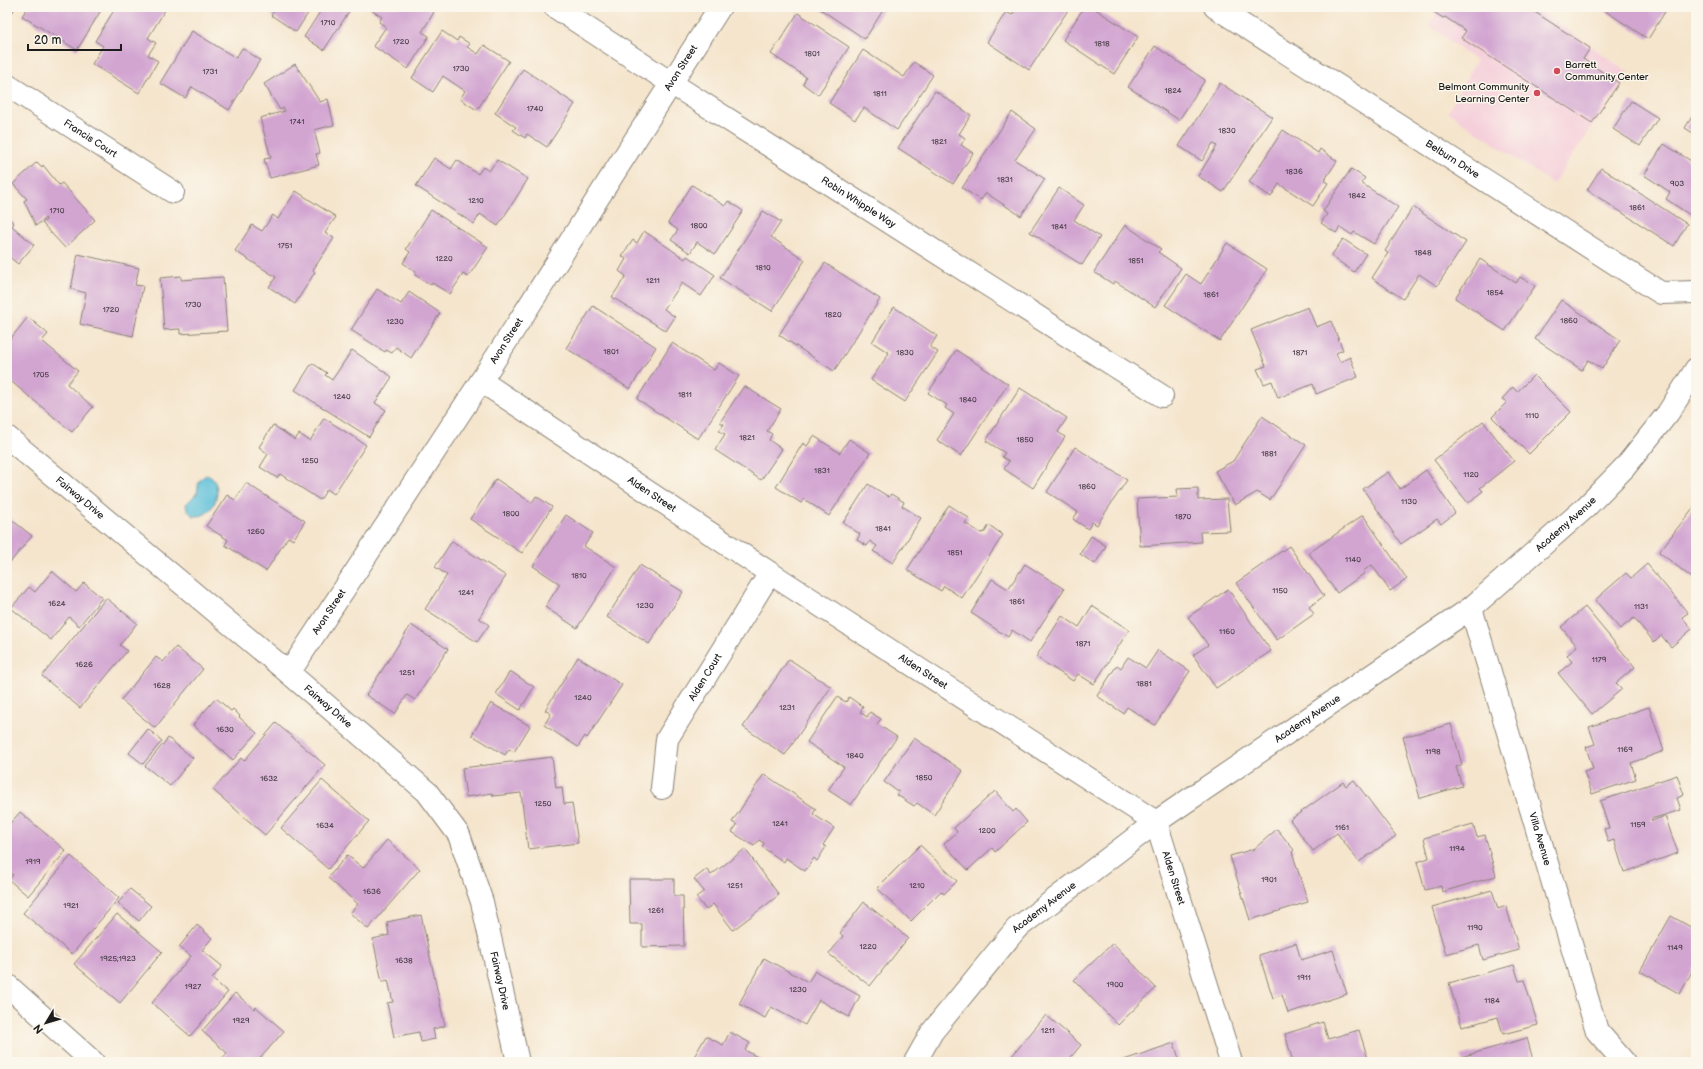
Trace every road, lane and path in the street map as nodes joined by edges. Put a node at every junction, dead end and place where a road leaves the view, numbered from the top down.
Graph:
1 (555, 7) edge
2 (720, 7) edge
3 (1215, 7) edge
4 (671, 83) junction
5 (7, 85) edge
6 (173, 192) dead end
7 (1696, 292) edge
8 (1696, 370) edge
9 (481, 381) junction
10 (1162, 396) dead end
11 (7, 437) edge
12 (770, 573) junction
13 (1471, 608) junction
14 (289, 673) junction
15 (662, 788) dead end
16 (1156, 822) junction
17 (7, 985) edge
18 (93, 1062) edge
19 (518, 1062) edge
20 (914, 1062) edge
21 (1231, 1062) edge
22 (1624, 1062) edge

1 - 4 street, Robin Whipple Way
2 - 4 street, Avon Street
3 - 7 street, Belburn Drive
4 - 9 street, Avon Street
4 - 10 street, Robin Whipple Way
5 - 6 street, Francis Court
8 - 13 street, Academy Avenue
9 - 12 street, Alden Street
9 - 14 street, Avon Street
11 - 14 street, Fairway Drive
12 - 15 street, Alden Court
12 - 16 street, Alden Street
13 - 16 street, Academy Avenue
13 - 22 street, Villa Avenue
14 - 19 street, Fairway Drive
16 - 20 street, Academy Avenue
16 - 21 street, Alden Street
17 - 18 street

